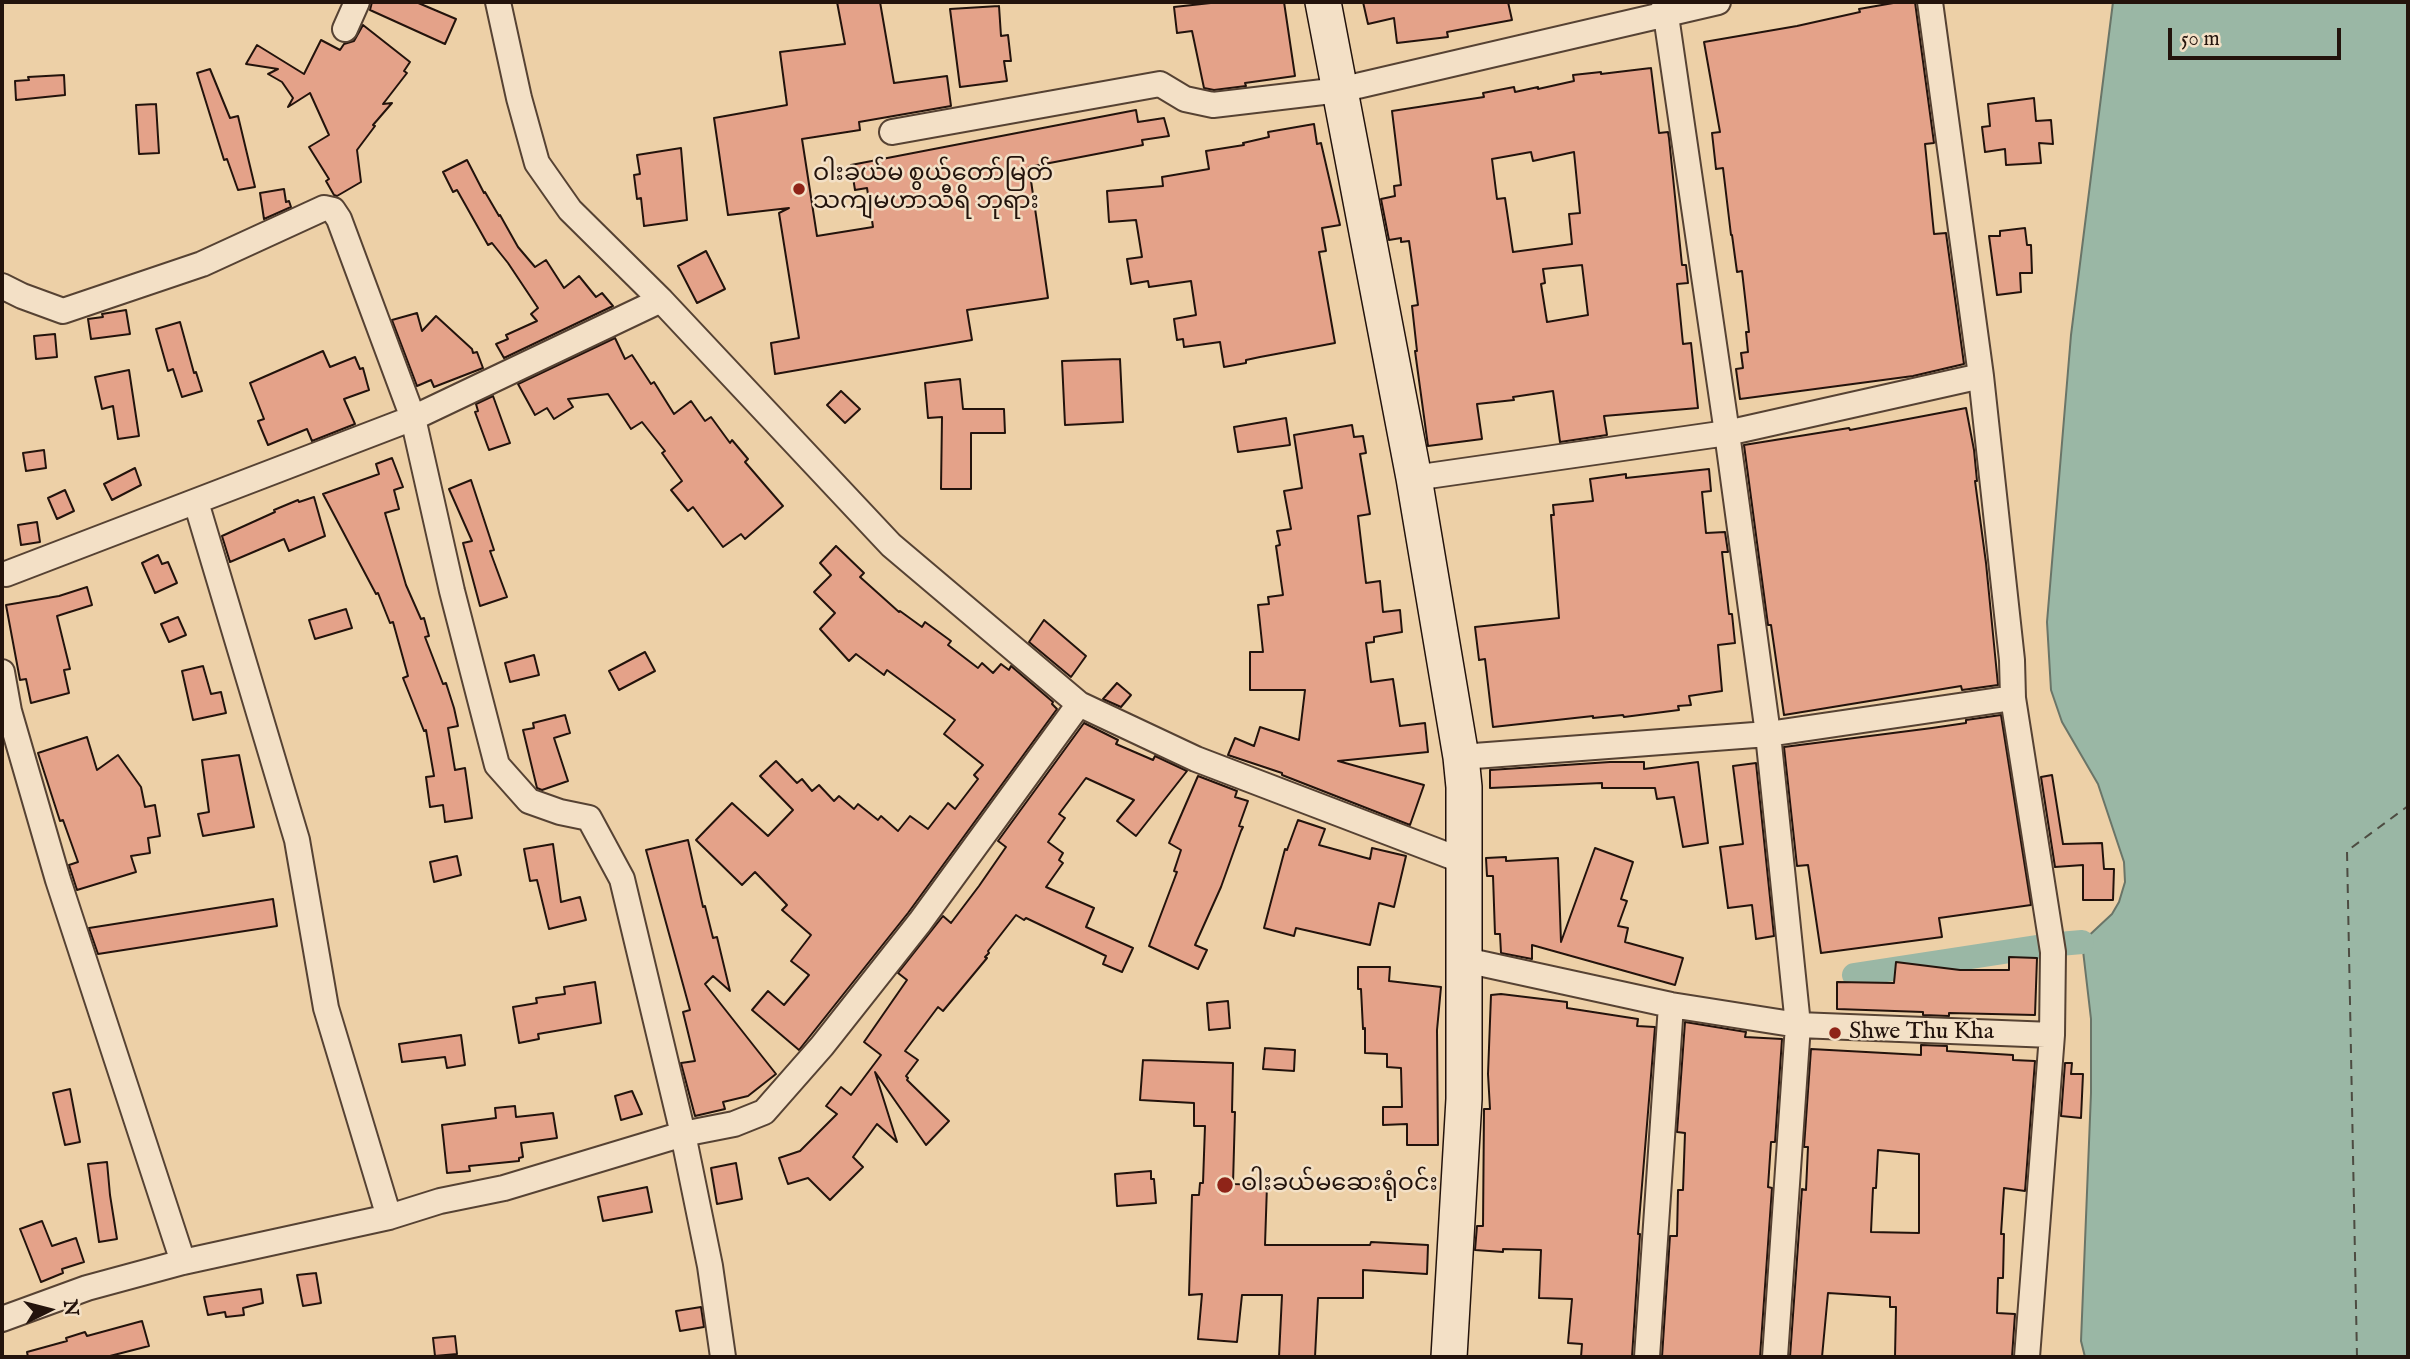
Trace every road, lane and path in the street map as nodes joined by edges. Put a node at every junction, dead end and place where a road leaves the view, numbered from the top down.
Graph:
1 (357, 2) edge
2 (498, 2) edge
3 (1323, 2) edge
4 (1718, 2) edge
5 (1930, 2) edge
6 (1665, 8) edge
7 (345, 29) dead end
8 (1340, 90) junction
9 (892, 132) dead end
10 (2, 286) edge
11 (661, 300) junction
12 (1981, 376) junction
13 (413, 418) junction
14 (1727, 433) junction
15 (1414, 478) junction
16 (196, 502) junction
17 (3, 575) edge
18 (2, 672) edge
19 (2013, 698) junction
20 (1079, 704) junction
21 (1768, 734) junction
22 (1461, 757) junction
23 (1463, 860) junction
24 (1465, 960) junction
25 (1671, 1005) junction
26 (1798, 1025) junction
27 (2052, 1035) junction
28 (683, 1134) junction
29 (388, 1217) junction
30 (183, 1262) junction
31 (2, 1320) edge
32 (723, 1357) edge
33 (1449, 1357) edge
34 (1647, 1357) edge
35 (1775, 1357) edge
36 (2027, 1357) edge

1 - 7 street
2 - 11 street
3 - 8 street
4 - 6 street
5 - 12 street
6 - 8 street
6 - 14 street
8 - 9 street
8 - 15 street
10 - 13 street
11 - 13 street
11 - 20 street
12 - 14 street
12 - 19 street
13 - 16 street
13 - 28 street
14 - 15 street
14 - 21 street
15 - 22 street
16 - 17 street
16 - 29 street
18 - 30 street
19 - 21 street
19 - 27 street
20 - 23 street
20 - 28 street
21 - 22 street
21 - 26 street
22 - 23 street
23 - 24 street
24 - 25 street
24 - 33 street
25 - 26 street
25 - 34 street
26 - 27 street
26 - 35 street
27 - 36 street
28 - 29 street
28 - 32 street
29 - 30 street
30 - 31 street

